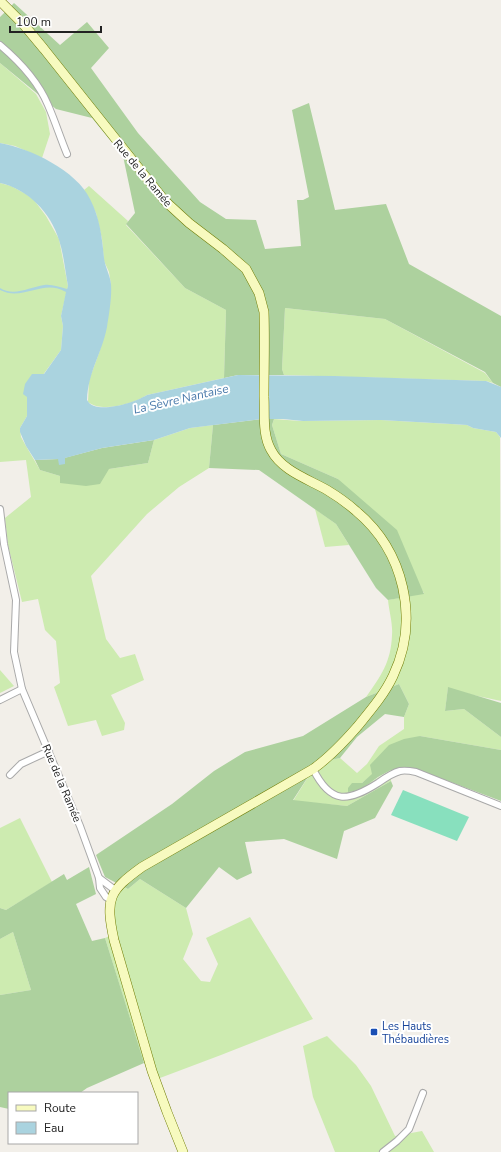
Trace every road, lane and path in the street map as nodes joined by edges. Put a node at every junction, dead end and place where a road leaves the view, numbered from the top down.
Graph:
1 (2, 3) edge
2 (0, 45) edge
3 (67, 154) dead end
4 (0, 509) edge
5 (22, 689) junction
6 (0, 700) edge
7 (49, 751) junction
8 (313, 769) junction
9 (10, 775) dead end
10 (501, 806) edge
11 (98, 878) junction
12 (115, 890) junction
13 (111, 900) junction
14 (423, 1092) dead end
15 (183, 1152) edge
16 (383, 1152) edge

1 - 8 main road, Rue de la Ramée
2 - 3 street
4 - 5 street, Rue de la Ramée
5 - 6 street
5 - 7 street, Rue de la Ramée
7 - 9 street
7 - 11 street, Rue de la Ramée
8 - 10 street
8 - 12 main road, Rue de la Ramée
11 - 12 street
11 - 13 street, Rue de la Ramée
12 - 13 main road
13 - 15 main road
14 - 16 street

